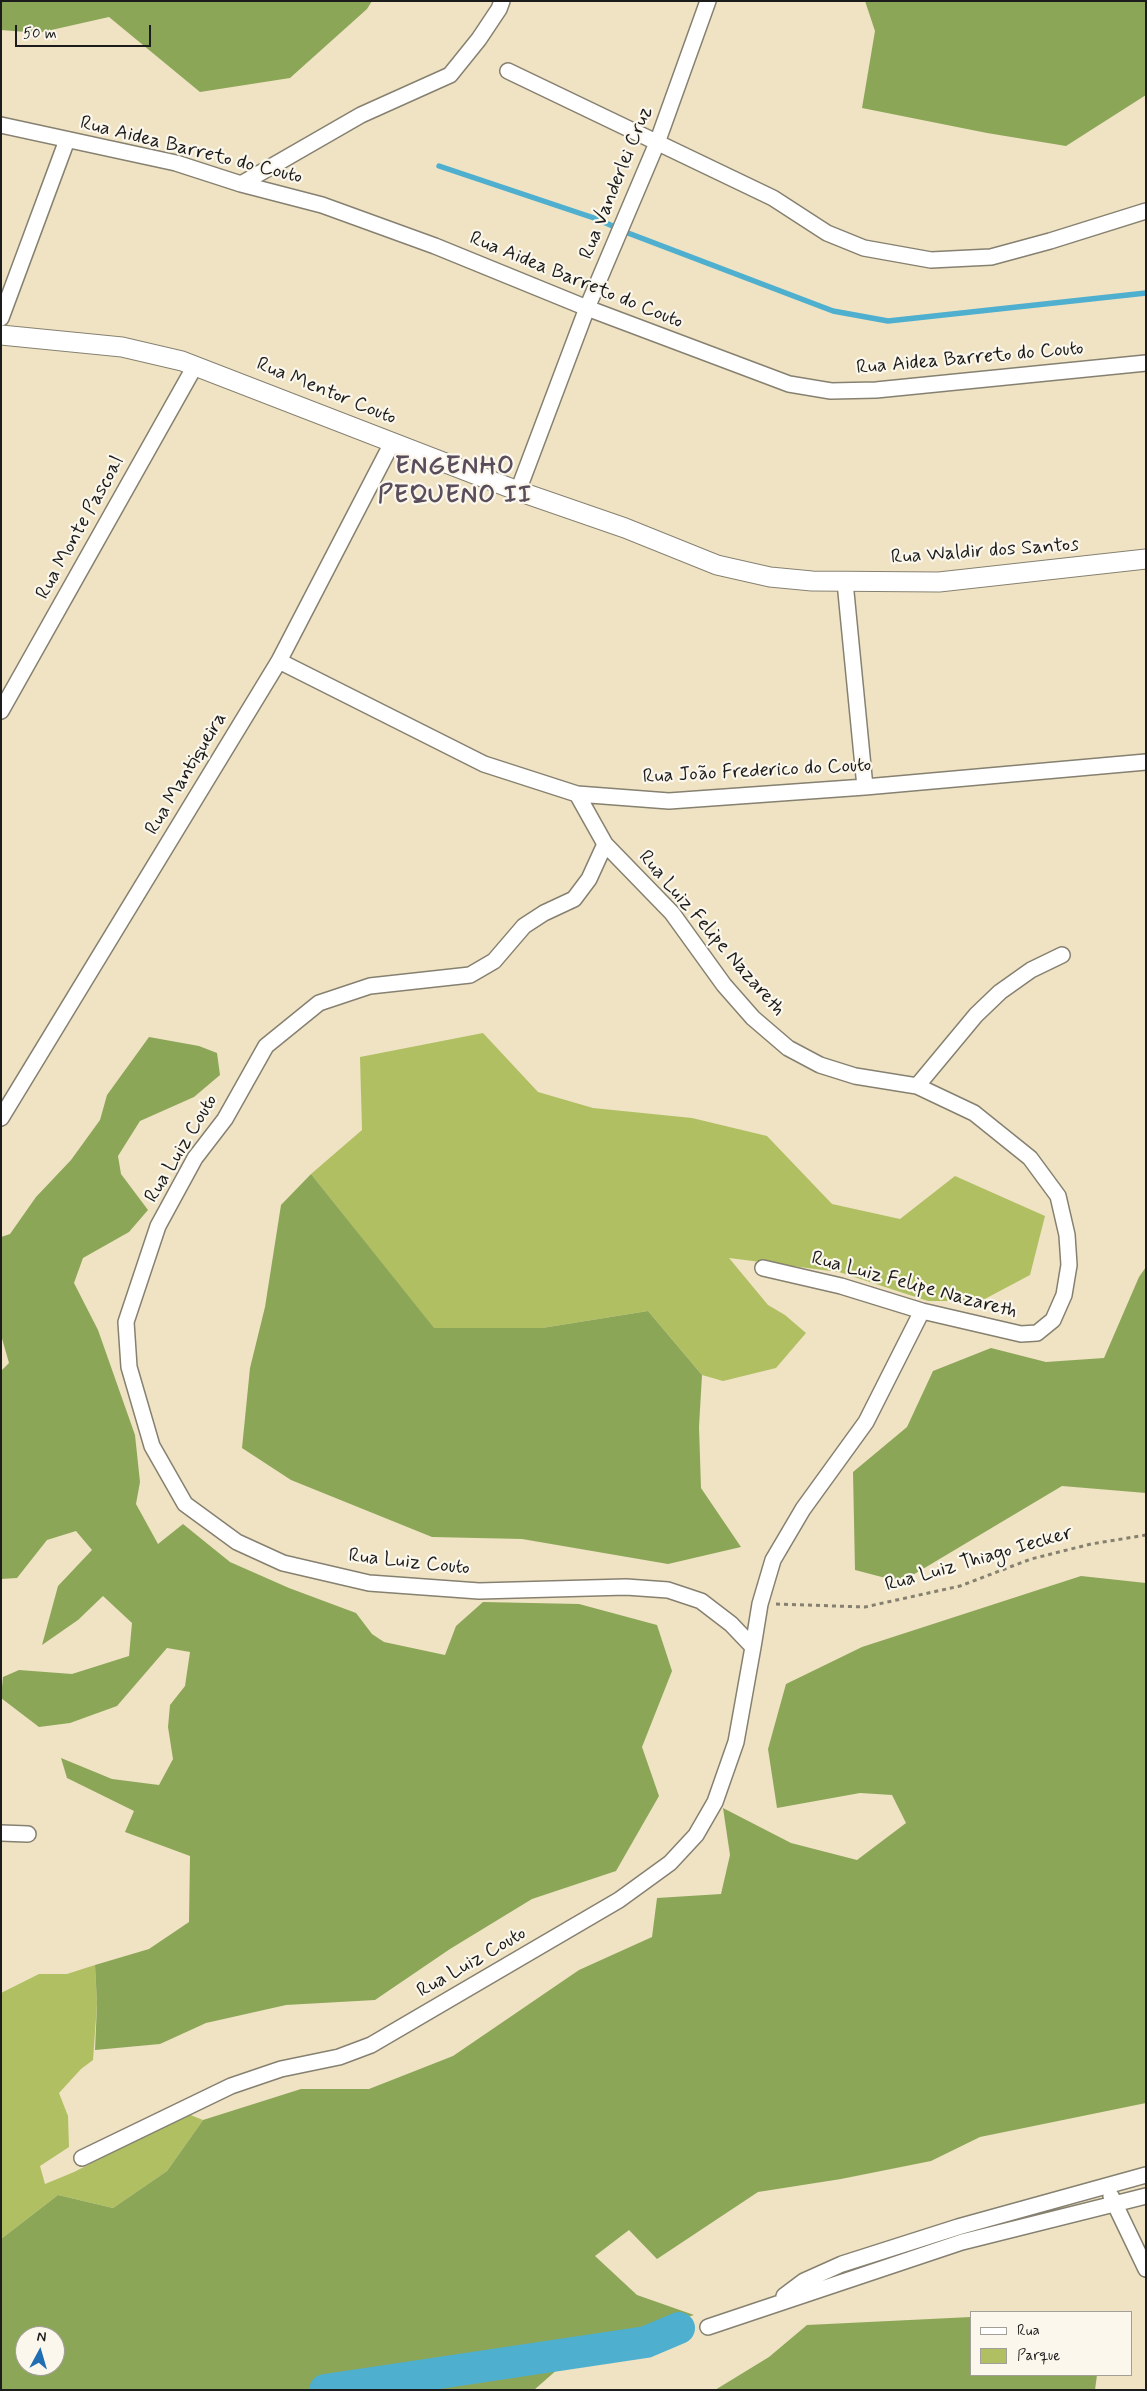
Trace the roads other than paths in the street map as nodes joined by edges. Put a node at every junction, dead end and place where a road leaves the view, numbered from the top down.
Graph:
1 (502, 1) edge
2 (708, 1) edge
3 (508, 70) dead end
4 (1, 125) edge
5 (66, 140) junction
6 (657, 143) junction
7 (241, 184) junction
8 (1146, 211) edge
9 (586, 308) junction
10 (1, 318) edge
11 (1, 335) edge
12 (1146, 363) edge
13 (195, 366) junction
14 (392, 443) junction
15 (518, 491) junction
16 (625, 528) joint
17 (1146, 559) edge
18 (845, 582) junction
19 (279, 661) junction
20 (1, 711) edge
21 (1146, 762) edge
22 (865, 787) junction
23 (577, 794) junction
24 (604, 844) junction
25 (1062, 955) dead end
26 (916, 1086) junction
27 (1, 1118) edge
28 (763, 1268) dead end
29 (922, 1311) junction
30 (753, 1647) junction
31 (1, 1833) edge
32 (28, 1834) dead end
33 (82, 2158) dead end
34 (1146, 2175) edge
35 (1109, 2185) junction
36 (1146, 2196) edge
37 (1115, 2205) junction
38 (958, 2227) junction
39 (962, 2242) junction
40 (1146, 2269) edge
41 (774, 2304) junction
42 (708, 2327) dead end

1 - 7 street
2 - 6 street, Rua Vanderlei Cruz
3 - 6 street
4 - 5 street, Rua Aidea Barreto do Couto
5 - 7 street, Rua Aidea Barreto do Couto
5 - 10 street
6 - 8 street
6 - 9 street, Rua Vanderlei Cruz
7 - 9 street, Rua Aidea Barreto do Couto
9 - 12 street, Rua Aidea Barreto do Couto
9 - 15 street, Rua Vanderlei Cruz
11 - 13 street, Rua Mentor Couto
13 - 14 street, Rua Mentor Couto
13 - 20 street, Rua Monte Pascoal
14 - 15 street, Rua Mentor Couto
14 - 19 street, Rua Mantiqueira
15 - 16 street, Rua Mentor Couto
16 - 18 street, Rua Waldir dos Santos
17 - 18 street, Rua Waldir dos Santos
18 - 22 street
19 - 23 street, Rua João Frederico do Couto
19 - 27 street, Rua Mantiqueira
21 - 22 street, Rua João Frederico do Couto
22 - 23 street, Rua João Frederico do Couto
23 - 24 street, Rua Luiz Felipe Nazareth
24 - 26 street, Rua Luiz Felipe Nazareth
24 - 30 street, Rua Luiz Couto
25 - 26 street
26 - 29 street, Rua Luiz Felipe Nazareth
28 - 29 street, Rua Luiz Felipe Nazareth
29 - 30 street
30 - 33 street, Rua Luiz Couto
31 - 32 street
34 - 35 street
35 - 37 street
35 - 38 street
36 - 37 street
37 - 39 street
37 - 40 street
38 - 39 street
38 - 41 street
39 - 41 street
41 - 42 street

